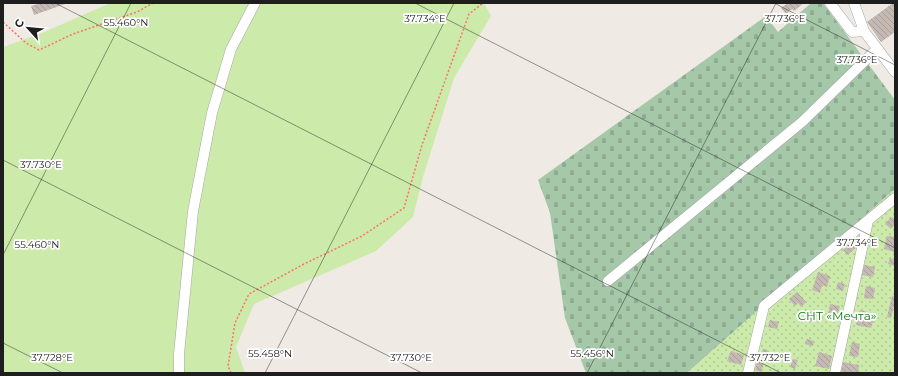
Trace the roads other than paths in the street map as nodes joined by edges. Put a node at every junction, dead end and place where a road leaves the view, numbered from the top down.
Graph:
1 (255, 3) edge
2 (830, 3) edge
3 (854, 3) edge
4 (864, 31) junction
5 (877, 49) junction
6 (895, 72) edge
7 (895, 198) edge
8 (868, 221) junction
9 (608, 281) dead end
10 (180, 373) edge
11 (748, 373) edge
12 (835, 373) edge

1 - 10 street
2 - 4 street
3 - 4 street
4 - 5 street
5 - 6 street
5 - 9 street
7 - 8 street
8 - 11 street
8 - 12 street

